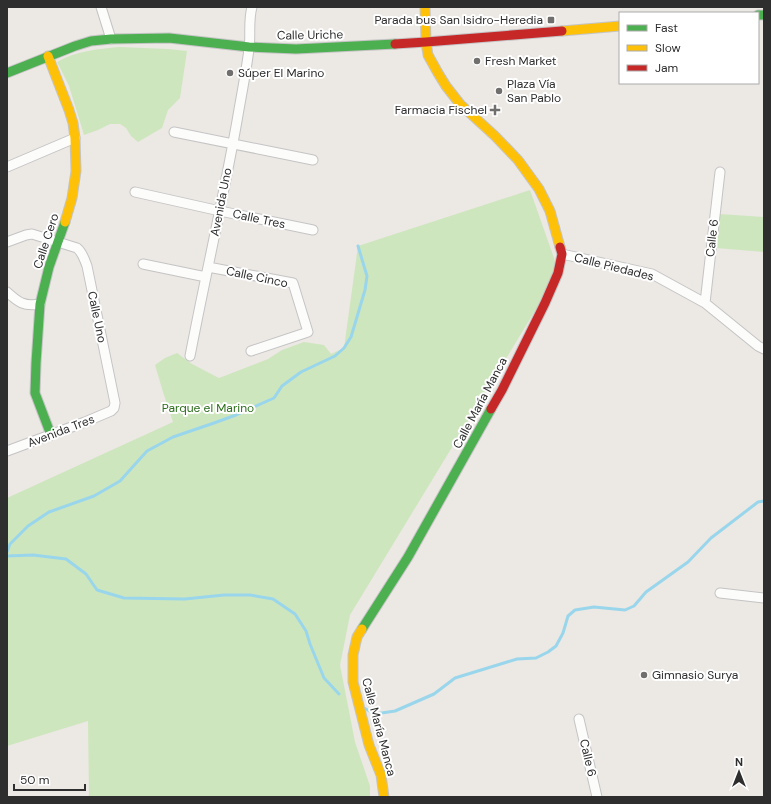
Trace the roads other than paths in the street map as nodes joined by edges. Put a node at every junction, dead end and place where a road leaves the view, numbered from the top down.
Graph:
1 (101, 7) edge
2 (252, 7) edge
3 (425, 7) edge
4 (619, 26) edge
5 (111, 39) junction
6 (426, 42) junction
7 (249, 48) junction
8 (48, 56) junction
9 (7, 73) edge
10 (174, 132) dead end
11 (75, 138) junction
12 (233, 144) junction
13 (313, 160) dead end
14 (7, 168) edge
15 (720, 172) dead end
16 (135, 192) dead end
17 (220, 211) junction
18 (313, 230) dead end
19 (7, 242) edge
20 (58, 242) junction
21 (562, 254) junction
22 (143, 264) dead end
23 (208, 267) junction
24 (206, 276) junction
25 (7, 292) edge
26 (705, 303) junction
27 (40, 304) junction
28 (764, 350) edge
29 (251, 351) dead end
30 (190, 356) dead end
31 (114, 408) joint
32 (51, 435) junction
33 (7, 452) edge
34 (720, 594) dead end
35 (764, 598) edge
36 (579, 719) dead end
37 (384, 797) edge
38 (597, 797) edge

1 - 5 street
2 - 7 street, Avenida Uno
3 - 6 street, Calle María Manca
4 - 6 street, Calle Uriche
5 - 7 street, Calle Uriche
5 - 8 street, Calle Uriche
6 - 7 street, Calle Uriche
6 - 21 street, Calle María Manca
7 - 12 street, Avenida Uno
8 - 9 street, Calle Uriche
8 - 11 street, Calle Cero
10 - 12 street
11 - 14 street
11 - 20 street, Calle Cero
12 - 13 street
12 - 17 street, Avenida Uno
15 - 26 street, Calle 6
16 - 17 street, Calle Tres
17 - 18 street, Calle Tres
17 - 23 street, Avenida Uno
19 - 20 street, Calle Uno
20 - 27 street, Calle Cero
20 - 31 street, Calle Uno
21 - 26 street, Calle Piedades
21 - 37 street, Calle María Manca
22 - 24 street
23 - 24 street, Avenida Uno
23 - 29 street, Calle Cinco
24 - 30 street, Avenida Uno
25 - 27 street
26 - 28 street, Calle Piedades
27 - 32 street, Calle Cero
31 - 32 street, Avenida Tres
32 - 33 street, Avenida Tres
34 - 35 street
36 - 38 street, Calle 6

